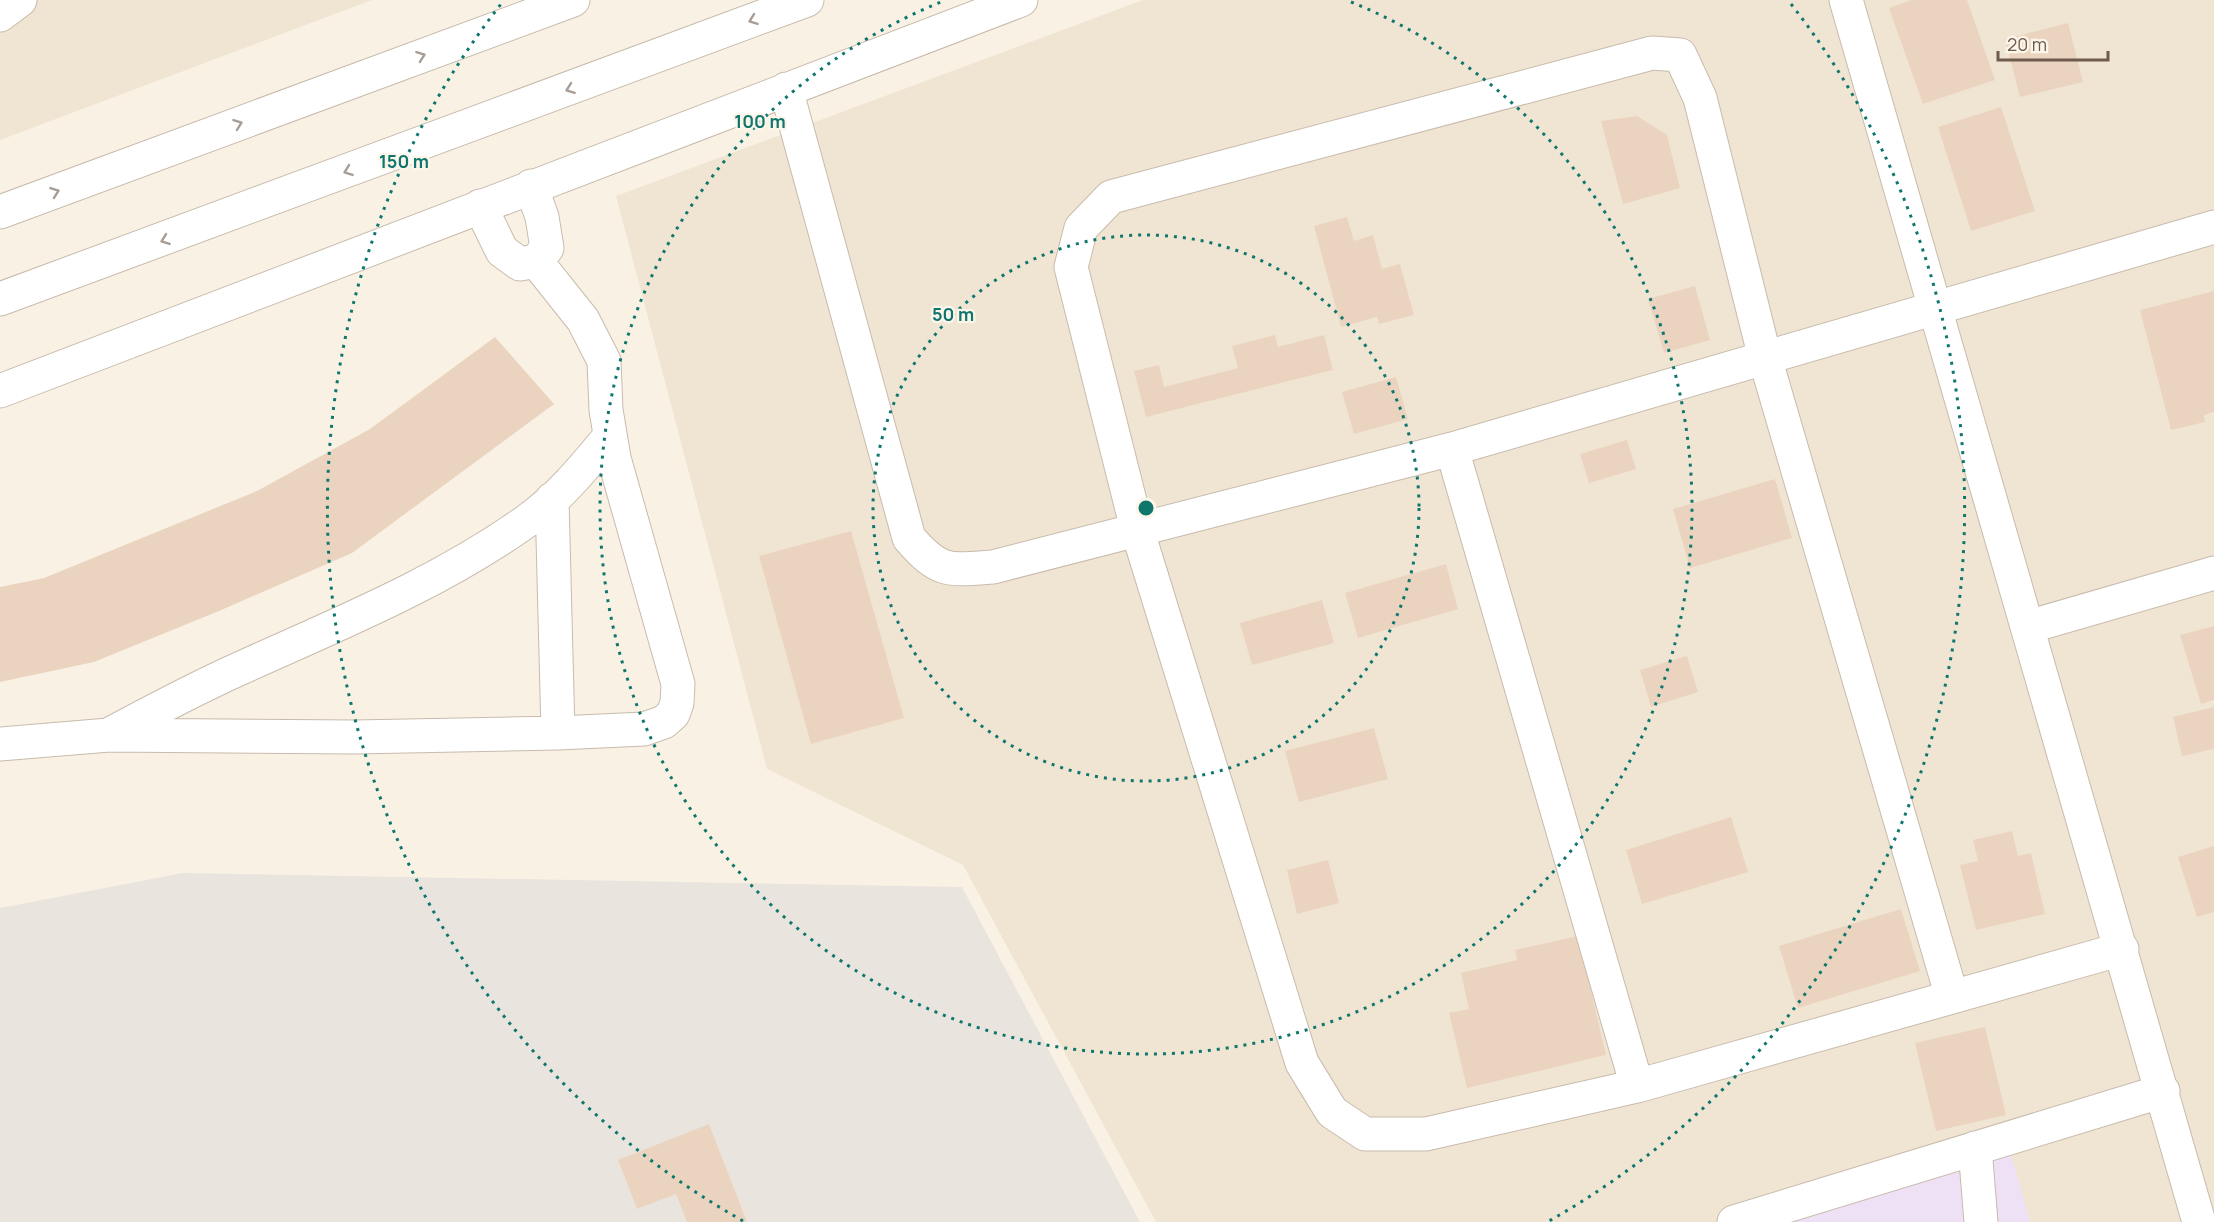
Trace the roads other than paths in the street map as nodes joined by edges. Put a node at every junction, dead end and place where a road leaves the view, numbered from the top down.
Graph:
1 (20, 0) edge
2 (573, 0) edge
3 (807, 0) edge
4 (1021, 0) edge
5 (1846, 0) edge
6 (536, 7) edge
7 (0, 15) edge
8 (786, 89) junction
9 (531, 186) junction
10 (480, 206) junction
11 (0, 212) edge
12 (2214, 227) edge
13 (536, 261) junction
14 (0, 299) edge
15 (1935, 309) junction
16 (1765, 358) junction
17 (0, 391) edge
18 (610, 436) junction
19 (1452, 449) junction
20 (552, 499) junction
21 (1137, 529) junction
22 (2214, 573) edge
23 (2028, 627) junction
24 (558, 733) junction
25 (109, 735) junction
26 (0, 744) edge
27 (2122, 949) junction
28 (1952, 997) junction
29 (1637, 1086) junction
30 (2163, 1091) junction
31 (1975, 1148) junction
32 (1734, 1222) edge
33 (1981, 1222) edge
34 (2199, 1222) edge

1 - 7 street
2 - 6 street
3 -> 14 street
4 - 8 street
5 - 15 street
11 -> 6 street
8 - 9 street
8 - 21 street
9 - 10 street
9 - 13 street
10 - 13 street
10 - 17 street
12 - 15 street
13 - 18 street
15 - 16 street
15 - 23 street
16 - 19 street
16 - 21 street
16 - 28 street
18 - 20 street
18 - 24 street
19 - 21 street
19 - 29 street
20 - 24 street
20 - 25 street
21 - 29 street
22 - 23 street
23 - 27 street
24 - 25 street
25 - 26 street
27 - 28 street
27 - 30 street
28 - 29 street
30 - 31 street
30 - 34 street
31 - 32 street
31 - 33 street

